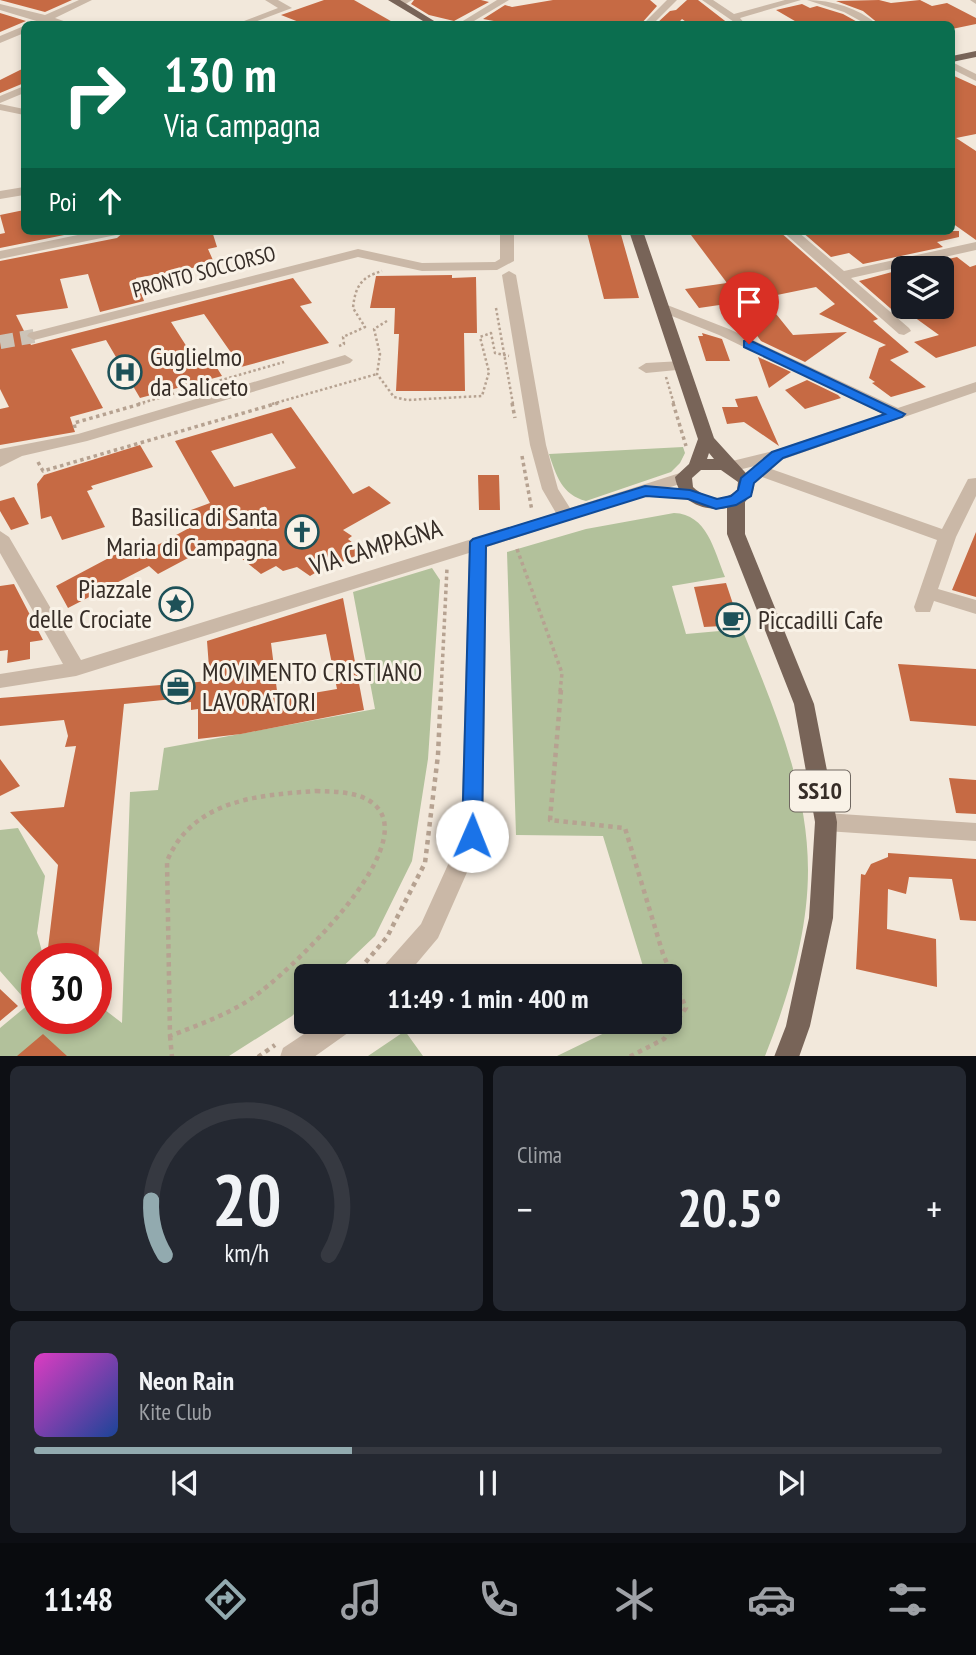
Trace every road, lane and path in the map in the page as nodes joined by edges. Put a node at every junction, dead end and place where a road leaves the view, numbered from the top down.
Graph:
1 (88, 0) edge
2 (270, 0) edge
3 (504, 0) edge
4 (672, 0) edge
5 (707, 0) edge
6 (796, 0) edge
7 (812, 0) edge
8 (400, 1) edge
9 (0, 7) edge
10 (733, 17) junction
11 (46, 19) junction
12 (41, 21) edge
13 (54, 21) edge
14 (250, 21) edge
15 (430, 21) edge
16 (468, 21) edge
17 (651, 21) edge
18 (739, 21) edge
19 (867, 21) edge
20 (21, 30) edge
21 (0, 40) edge
22 (976, 49) edge
23 (955, 53) edge
24 (976, 54) edge
25 (955, 61) edge
26 (955, 64) edge
27 (976, 78) edge
28 (21, 90) edge
29 (0, 100) edge
30 (0, 107) edge
31 (21, 111) edge
32 (21, 192) edge
33 (0, 195) edge
34 (92, 235) edge
35 (507, 235) edge
36 (637, 235) edge
37 (794, 235) edge
38 (976, 246) edge
39 (1, 250) edge
40 (508, 268) junction
41 (386, 270) dead end
42 (841, 276) junction
43 (662, 307) junction
44 (387, 321) dead end
45 (904, 331) dead end
46 (34, 336) tunnel mouth
47 (331, 348) dead end
48 (523, 356) junction
49 (293, 359) dead end
50 (345, 360) dead end
51 (682, 366) junction
52 (646, 368) dead end
53 (377, 374) junction
54 (976, 387) edge
55 (897, 414) junction
56 (75, 430) dead end
57 (706, 439) junction
58 (17, 451) edge
59 (778, 455) junction
60 (0, 462) edge
61 (730, 467) junction
62 (690, 471) junction
63 (753, 476) junction
64 (976, 484) edge
65 (645, 491) junction
66 (698, 498) junction
67 (736, 500) junction
68 (566, 516) junction
69 (736, 534) junction
70 (0, 537) edge
71 (947, 537) junction
72 (478, 542) junction
73 (517, 549) dead end
74 (447, 566) dead end
75 (976, 607) edge
76 (76, 669) junction
77 (0, 681) edge
78 (826, 822) junction
79 (976, 832) edge
80 (364, 964) edge
81 (401, 964) edge
82 (325, 1034) edge
83 (170, 1036) junction
84 (172, 1056) edge
85 (292, 1056) edge
86 (629, 1056) edge
87 (786, 1056) edge

1 - 11 street
2 - 14 street
3 - 16 street
4 - 17 street
5 - 10 street
6 - 10 street
7 - 19 street
8 - 15 main road
9 - 11 street
10 - 18 street
11 - 12 street
11 - 13 street
20 - 21 street
22 - 23 main road
24 - 25 main road
26 - 27 street
28 - 29 street
30 - 31 street
32 - 33 street
34 - 39 street
35 - 40 street
36 - 43 main road
37 - 42 street
38 - 42 street
40 - 46 street, PRONTO SOCCORSO
40 - 48 street
41 - 47 path
42 - 45 street
43 - 51 main road
43 - 55 street
44 - 53 path
48 - 53 path
48 - 68 street
49 - 56 path
50 - 58 street
51 - 52 street
51 - 57 main road
53 - 58 path
54 - 55 street
55 - 59 street
57 - 61 main road
57 - 62 main road
58 - 60 street
59 - 61 street
59 - 63 street
61 - 62 main road
61 - 63 main road
62 - 65 street, VIA CAMPAGNA
62 - 66 main road, SS10
63 - 67 main road, SS10
63 - 71 street
64 - 71 street
65 - 66 street, VIA CAMPAGNA
65 - 68 street, VIA CAMPAGNA
66 - 67 main road
66 - 69 main road, SS10
67 - 69 main road, SS10
68 - 72 street, VIA CAMPAGNA
69 - 78 main road, SS10
70 - 76 street
71 - 75 street
72 - 76 street, VIA CAMPAGNA
72 - 81 street
73 - 86 path
74 - 80 path
76 - 77 street, VIA CAMPAGNA
78 - 79 street
78 - 87 main road, SS10
82 - 85 street
83 - 83 path
83 - 84 path

